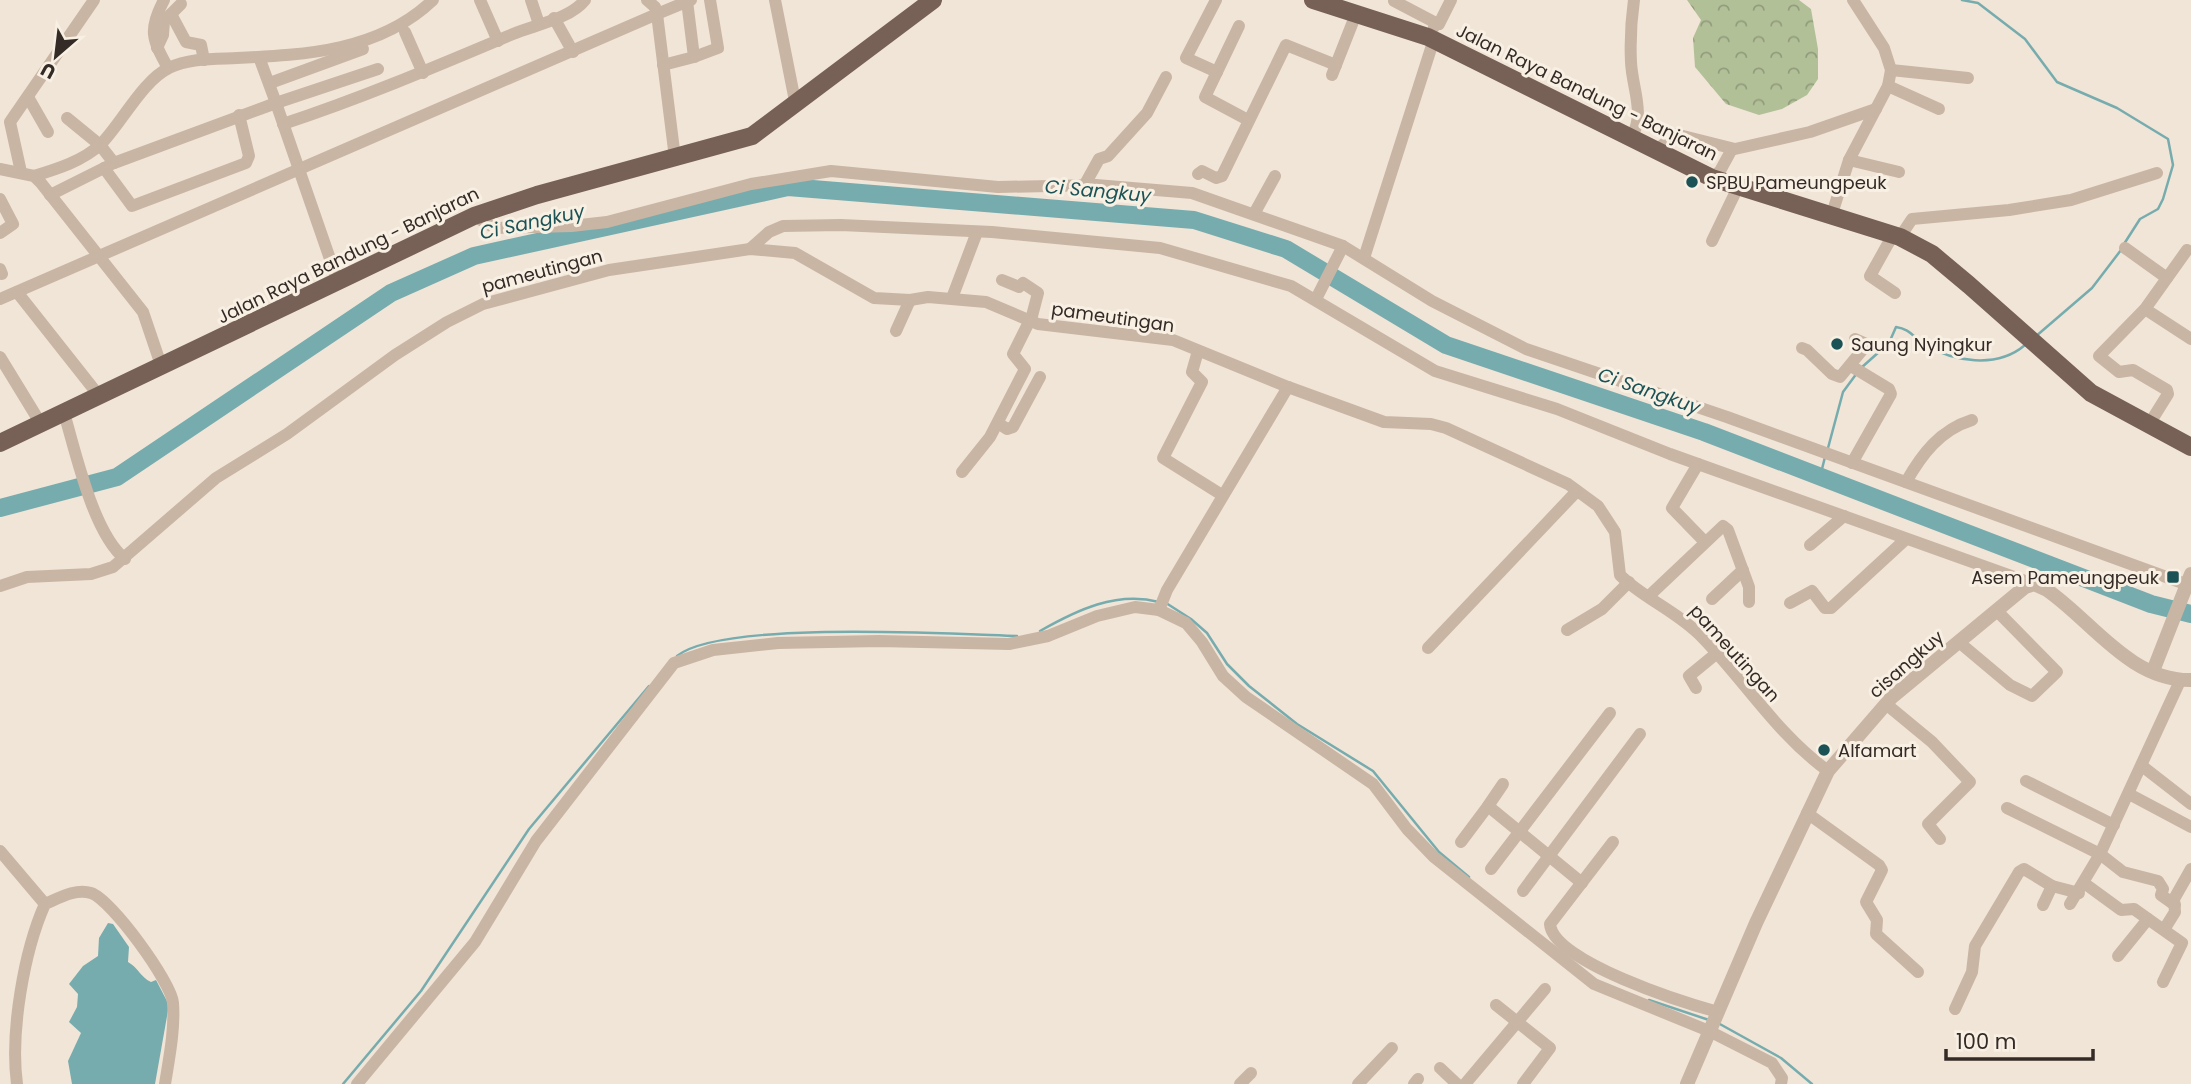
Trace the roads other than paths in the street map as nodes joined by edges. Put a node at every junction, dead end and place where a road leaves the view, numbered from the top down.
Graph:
1 (94, 0) edge
2 (164, 0) edge
3 (433, 0) edge
4 (443, 0) edge
5 (480, 0) edge
6 (531, 0) edge
7 (584, 0) edge
8 (648, 0) edge
9 (710, 0) edge
10 (775, 0) edge
11 (933, 0) edge
12 (1216, 0) edge
13 (1312, 0) edge
14 (1395, 0) edge
15 (1451, 0) edge
16 (1634, 0) edge
17 (1853, 0) edge
18 (689, 1) edge
19 (181, 4) dead end
20 (1356, 13) junction
21 (171, 14) junction
22 (657, 14) junction
23 (554, 18) junction
24 (539, 24) junction
25 (1239, 26) dead end
26 (405, 32) junction
27 (1433, 33) junction
28 (499, 41) junction
29 (157, 48) junction
30 (573, 52) junction
31 (259, 57) junction
32 (694, 57) junction
33 (204, 60) junction
34 (663, 65) junction
35 (168, 68) junction
36 (378, 69) dead end
37 (1891, 70) junction
38 (1217, 72) junction
39 (423, 73) junction
40 (1166, 78) dead end
41 (1968, 78) dead end
42 (270, 83) junction
43 (1888, 86) junction
44 (28, 97) junction
45 (276, 103) junction
46 (796, 106) junction
47 (1877, 109) junction
48 (1939, 109) dead end
49 (239, 115) junction
50 (67, 118) dead end
51 (1248, 120) junction
52 (283, 124) junction
53 (48, 132) dead end
54 (1631, 138) junction
55 (100, 145) junction
56 (1732, 149) junction
57 (1656, 151) junction
58 (675, 158) junction
59 (1849, 160) junction
60 (109, 165) junction
61 (0, 169) edge
62 (297, 170) junction
63 (20, 172) junction
64 (1899, 172) dead end
65 (2157, 173) dead end
66 (1198, 174) dead end
67 (34, 176) junction
68 (1275, 176) dead end
69 (1712, 178) junction
70 (1084, 186) junction
71 (1738, 187) junction
72 (50, 195) junction
73 (0, 199) edge
74 (1254, 214) junction
75 (1832, 214) junction
76 (474, 216) junction
77 (977, 232) junction
78 (0, 233) edge
79 (1897, 235) junction
80 (1712, 241) dead end
81 (1342, 248) junction
82 (2125, 248) dead end
83 (750, 249) junction
84 (2188, 250) dead end
85 (97, 257) junction
86 (1364, 258) junction
87 (2167, 278) junction
88 (1002, 280) dead end
89 (338, 282) junction
90 (17, 292) junction
91 (1895, 293) dead end
92 (1317, 297) junction
93 (952, 298) junction
94 (0, 299) edge
95 (910, 300) junction
96 (2146, 309) junction
97 (1029, 321) junction
98 (896, 331) dead end
99 (1856, 339) dead end
100 (2191, 339) edge
101 (1802, 348) dead end
102 (1198, 351) junction
103 (0, 357) edge
104 (162, 368) junction
105 (1855, 369) junction
106 (1040, 377) dead end
107 (1288, 387) junction
108 (100, 397) junction
109 (64, 413) junction
110 (1972, 420) dead end
111 (998, 423) junction
112 (41, 424) junction
113 (2148, 426) junction
114 (0, 443) edge
115 (2191, 447) edge
116 (1852, 463) junction
117 (1698, 464) junction
118 (962, 472) dead end
119 (1906, 482) junction
120 (1577, 491) junction
121 (1222, 495) junction
122 (1843, 516) junction
123 (1906, 539) junction
124 (1706, 542) junction
125 (1810, 545) dead end
126 (125, 559) junction
127 (1743, 570) junction
128 (1629, 582) junction
129 (2034, 584) junction
130 (2187, 585) edge
131 (0, 586) edge
132 (1650, 595) junction
133 (1712, 599) dead end
134 (1749, 602) dead end
135 (1790, 603) dead end
136 (1161, 605) junction
137 (1997, 611) junction
138 (1567, 630) dead end
139 (1960, 643) junction
140 (1428, 648) dead end
141 (1717, 653) junction
142 (2153, 671) junction
143 (2186, 680) edge
144 (1696, 688) dead end
145 (1886, 704) junction
146 (1610, 713) dead end
147 (1640, 734) dead end
148 (2142, 766) junction
149 (1828, 771) junction
150 (2026, 781) dead end
151 (1503, 785) dead end
152 (2129, 794) junction
153 (2191, 804) edge
154 (1488, 806) junction
155 (2007, 808) dead end
156 (1807, 813) junction
157 (2114, 825) junction
158 (2191, 827) edge
159 (1518, 831) junction
160 (1940, 839) dead end
161 (1461, 842) dead end
162 (1613, 842) dead end
163 (0, 851) edge
164 (2100, 854) junction
165 (1549, 856) junction
166 (1491, 869) dead end
167 (2191, 869) edge
168 (1582, 883) junction
169 (2052, 886) junction
170 (2081, 888) junction
171 (1523, 891) dead end
172 (45, 904) junction
173 (2070, 904) dead end
174 (2043, 905) dead end
175 (2175, 905) junction
176 (2148, 919) junction
177 (2165, 928) junction
178 (2118, 956) dead end
179 (1919, 972) dead end
180 (2163, 982) dead end
181 (1545, 989) dead end
182 (1496, 1005) dead end
183 (1955, 1009) dead end
184 (1714, 1021) junction
185 (1517, 1023) junction
186 (1392, 1048) dead end
187 (1440, 1068) dead end
188 (1251, 1073) dead end
189 (1784, 1082) edge
190 (17, 1084) edge
191 (164, 1084) edge
192 (357, 1084) edge
193 (1240, 1084) edge
194 (1359, 1084) edge
195 (1457, 1084) edge
196 (1465, 1084) edge
197 (1523, 1084) edge
198 (1687, 1084) edge

1 - 44 street
2 - 29 street
3 - 31 street
4 - 26 street
5 - 28 street
6 - 24 street
7 - 23 street
8 - 22 street
9 - 32 street
10 - 46 street
11 - 46 main road, Jalan Raya Bandung - Banjaran
12 - 38 street
13 - 20 main road, Jalan Raya Bandung - Banjaran
14 - 27 street
15 - 27 street
16 - 54 street
17 - 37 street
18 - 22 street
18 - 32 street
19 - 21 street
20 - 27 main road, Jalan Raya Bandung - Banjaran
20 - 51 street
21 - 29 street
21 - 33 street
22 - 30 street
22 - 34 street
23 - 24 street
23 - 30 street
24 - 28 street
25 - 38 street
26 - 39 street
26 - 42 street
27 - 54 main road, Jalan Raya Bandung - Banjaran
27 - 86 street
28 - 39 street
29 - 35 street
30 - 62 street
31 - 33 street
31 - 42 street
32 - 34 street
33 - 35 street
34 - 58 street
35 - 55 street
36 - 45 street
37 - 41 street
37 - 43 street
38 - 51 street
39 - 52 street
40 - 70 street
42 - 45 street
43 - 47 street
43 - 48 street
44 - 53 street
44 - 63 street
45 - 49 street
45 - 52 street
46 - 58 main road, Jalan Raya Bandung - Banjaran
47 - 56 street
47 - 59 street
49 - 60 street
49 - 60 street
50 - 55 street
51 - 66 street
52 - 62 street
54 - 57 main road, Jalan Raya Bandung - Banjaran
55 - 60 street
55 - 67 street
56 - 57 street
56 - 69 street
57 - 69 main road, Jalan Raya Bandung - Banjaran
58 - 76 main road, Jalan Raya Bandung - Banjaran
59 - 64 street
59 - 75 street
60 - 72 street
61 - 63 street
62 - 85 street
62 - 89 street
63 - 67 street
65 - 79 street
67 - 72 street
68 - 74 street
69 - 71 main road, Jalan Raya Bandung - Banjaran
70 - 74 street
70 - 76 street
71 - 75 main road, Jalan Raya Bandung - Banjaran
71 - 80 street
72 - 85 street
73 - 78 street
74 - 81 street
75 - 79 main road, Jalan Raya Bandung - Banjaran
76 - 89 main road, Jalan Raya Bandung - Banjaran
77 - 83 street
77 - 92 street
77 - 93 street
79 - 91 street
79 - 113 main road, Jalan Raya Bandung - Banjaran
81 - 86 street
81 - 92 street
82 - 87 street
83 - 95 street, pameutingan
83 - 126 street, pameutingan
84 - 87 street
85 - 90 street
85 - 104 street
86 - 116 street
87 - 96 street
88 - 97 street
89 - 104 main road, Jalan Raya Bandung - Banjaran
90 - 94 street
90 - 108 street
92 - 117 street
93 - 95 street, pameutingan
93 - 97 street, pameutingan
95 - 98 street
96 - 100 street
96 - 113 street
97 - 102 street, pameutingan
97 - 111 street
99 - 105 street
101 - 105 street
102 - 107 street, pameutingan
102 - 121 street
103 - 112 street
104 - 108 main road, Jalan Raya Bandung - Banjaran
105 - 116 street
106 - 111 street
107 - 120 street, pameutingan
107 - 121 street
108 - 109 main road, Jalan Raya Bandung - Banjaran
109 - 112 main road, Jalan Raya Bandung - Banjaran
109 - 126 street
110 - 119 street
111 - 118 street
112 - 114 main road, Jalan Raya Bandung - Banjaran
113 - 115 main road, Jalan Raya Bandung - Banjaran
116 - 119 street
117 - 122 street
117 - 124 street
119 - 130 street
120 - 128 street, pameutingan
120 - 140 street
121 - 136 street
122 - 123 street
122 - 125 street
123 - 129 street
123 - 135 street
124 - 127 street
124 - 132 street
126 - 131 street
127 - 133 street
127 - 134 street
128 - 132 street, pameutingan
128 - 138 street
129 - 137 street, cisangkuy
129 - 142 street
130 - 142 street
132 - 141 street, pameutingan
136 - 184 street
136 - 192 street
137 - 139 street, cisangkuy
137 - 139 street
139 - 145 street, cisangkuy
141 - 144 street
141 - 149 street, pameutingan
142 - 143 street
143 - 148 street
145 - 149 street, cisangkuy
145 - 160 street
146 - 159 street
147 - 165 street
148 - 152 street
148 - 153 street
149 - 156 street, cisangkuy
150 - 157 street
151 - 154 street
152 - 157 street
152 - 158 street
154 - 159 street
154 - 161 street
155 - 164 street
156 - 179 street
156 - 184 street, cisangkuy
157 - 164 street
159 - 165 street
159 - 166 street
162 - 168 street
163 - 172 street
164 - 170 street
164 - 175 street
165 - 168 street
165 - 171 street
167 - 175 street
168 - 184 street
169 - 170 street
169 - 174 street
169 - 183 street
170 - 173 street
170 - 176 street
172 - 190 street
172 - 191 street
175 - 177 street
176 - 177 street
176 - 178 street
177 - 180 street
181 - 185 street
182 - 185 street
184 - 189 street
184 - 198 street, cisangkuy
185 - 196 street
185 - 197 street
186 - 194 street
187 - 195 street
188 - 193 street

